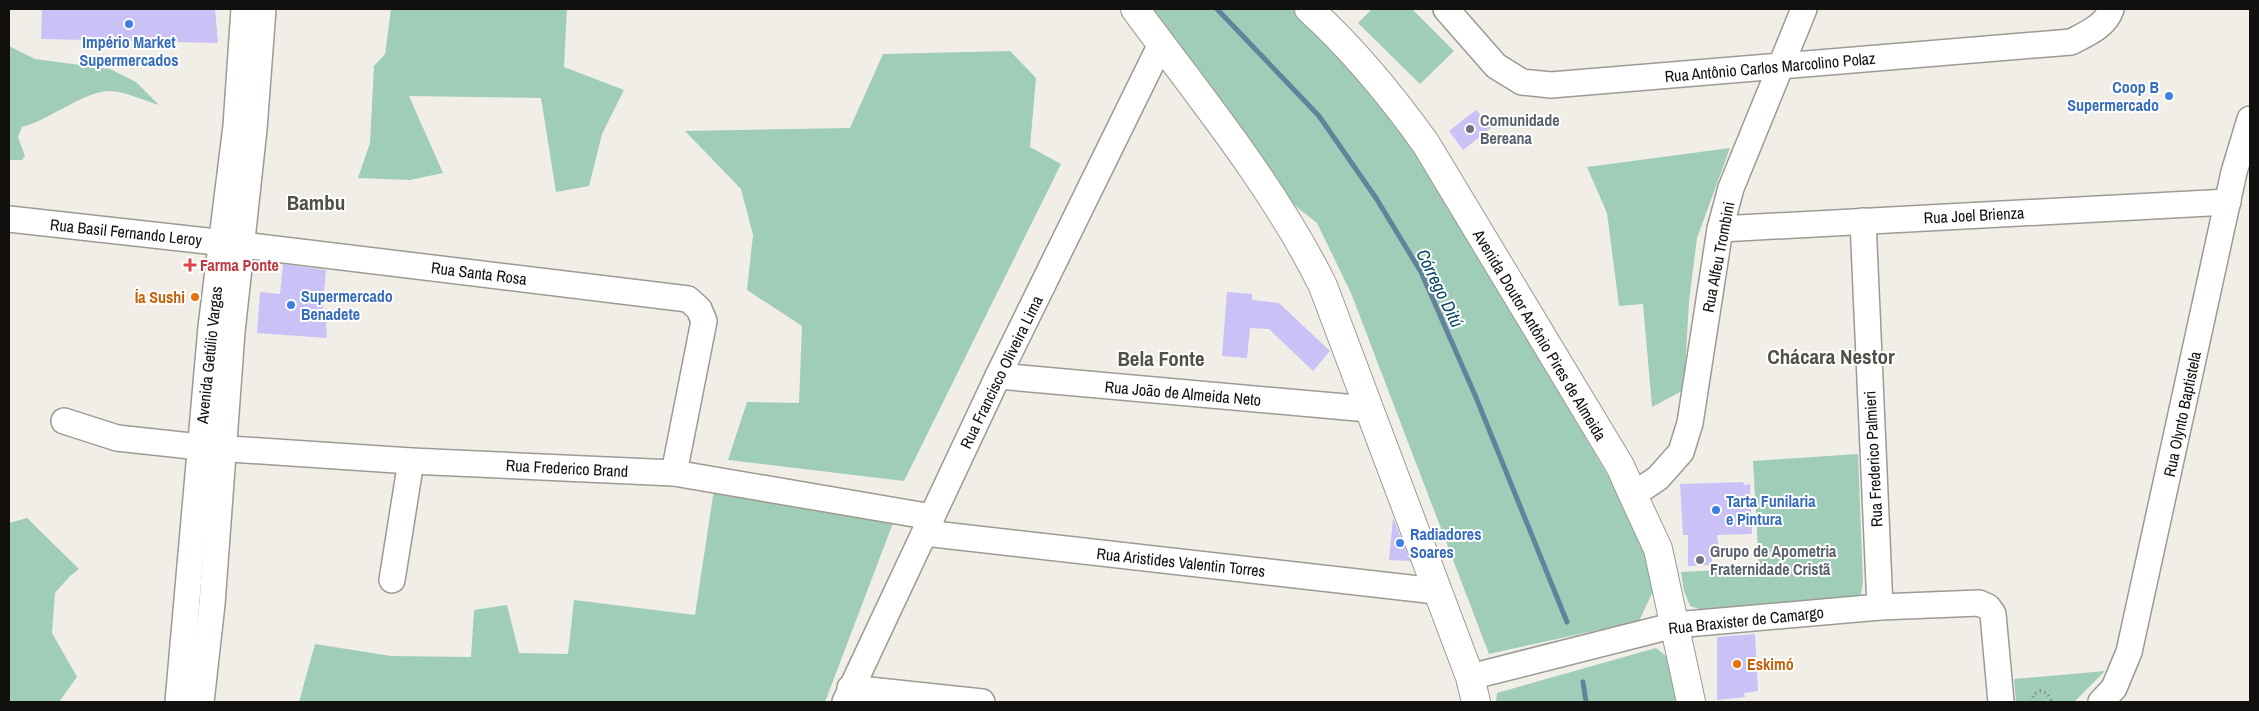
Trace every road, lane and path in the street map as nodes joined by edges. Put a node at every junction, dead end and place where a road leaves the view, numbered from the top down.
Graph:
1 (244, 9) edge
2 (263, 9) edge
3 (1135, 9) edge
4 (1446, 9) edge
5 (1804, 9) edge
6 (2111, 9) edge
7 (1315, 11) edge
8 (1161, 44) junction
9 (1781, 66) junction
10 (2250, 120) edge
11 (245, 127) junction
12 (2228, 202) junction
13 (9, 219) edge
14 (1863, 221) junction
15 (1720, 229) junction
16 (233, 243) junction
17 (998, 376) junction
18 (1368, 409) junction
19 (64, 422) dead end
20 (212, 448) junction
21 (412, 461) junction
22 (674, 473) junction
23 (1633, 495) junction
24 (928, 525) junction
25 (392, 580) dead end
26 (1436, 591) junction
27 (1880, 608) junction
28 (1675, 625) junction
29 (193, 672) junction
30 (1473, 690) edge
31 (848, 695) edge
32 (178, 702) edge
33 (202, 702) edge
34 (982, 702) edge
35 (1691, 702) edge
36 (2001, 702) edge
37 (2031, 702) edge
38 (2052, 702) edge
39 (2101, 702) edge

1 - 11 street, Avenida Getúlio Vargas
2 - 11 street, Avenida Getúlio Vargas
3 - 8 main road
4 - 9 street, Rua Antônio Carlos Marcolino Polaz
5 - 9 street, Rua Alfeu Trombini
6 - 9 street, Rua Antônio Carlos Marcolino Polaz
7 - 23 main road, Avenida Doutor Antônio Pires de Almeida
8 - 17 street, Rua Francisco Oliveira Lima
8 - 18 main road
9 - 15 street, Rua Alfeu Trombini
10 - 12 street, Rua Olynto Baptistela
11 - 16 street, Avenida Getúlio Vargas
12 - 14 street, Rua Joel Brienza
12 - 39 street, Rua Olynto Baptistela
13 - 16 street, Rua Basil Fernando Leroy
14 - 15 street, Rua Joel Brienza
14 - 27 street, Rua Frederico Palmieri
15 - 23 street, Rua Alfeu Trombini
16 - 20 street, Avenida Getúlio Vargas
16 - 22 street, Rua Santa Rosa
17 - 18 street, Rua João de Almeida Neto
17 - 24 street, Rua Francisco Oliveira Lima
18 - 26 main road
19 - 20 street, Rua Frederico Brand
20 - 21 street, Rua Frederico Brand
20 - 29 street, Avenida Getúlio Vargas
21 - 22 street, Rua Frederico Brand
21 - 25 street
22 - 24 street, Rua Frederico Brand
23 - 28 main road, Avenida Doutor Antônio Pires de Almeida
24 - 26 street, Rua Aristides Valentin Torres
24 - 31 street, Rua Francisco Oliveira Lima
26 - 30 main road
27 - 28 street, Rua Braxister de Camargo
27 - 36 street, Rua Braxister de Camargo
28 - 30 street, Rua Braxister de Camargo
28 - 35 main road, Avenida Doutor Antônio Pires de Almeida
29 - 32 street, Avenida Getúlio Vargas
29 - 33 street, Avenida Getúlio Vargas
31 - 34 street
37 - 38 path

